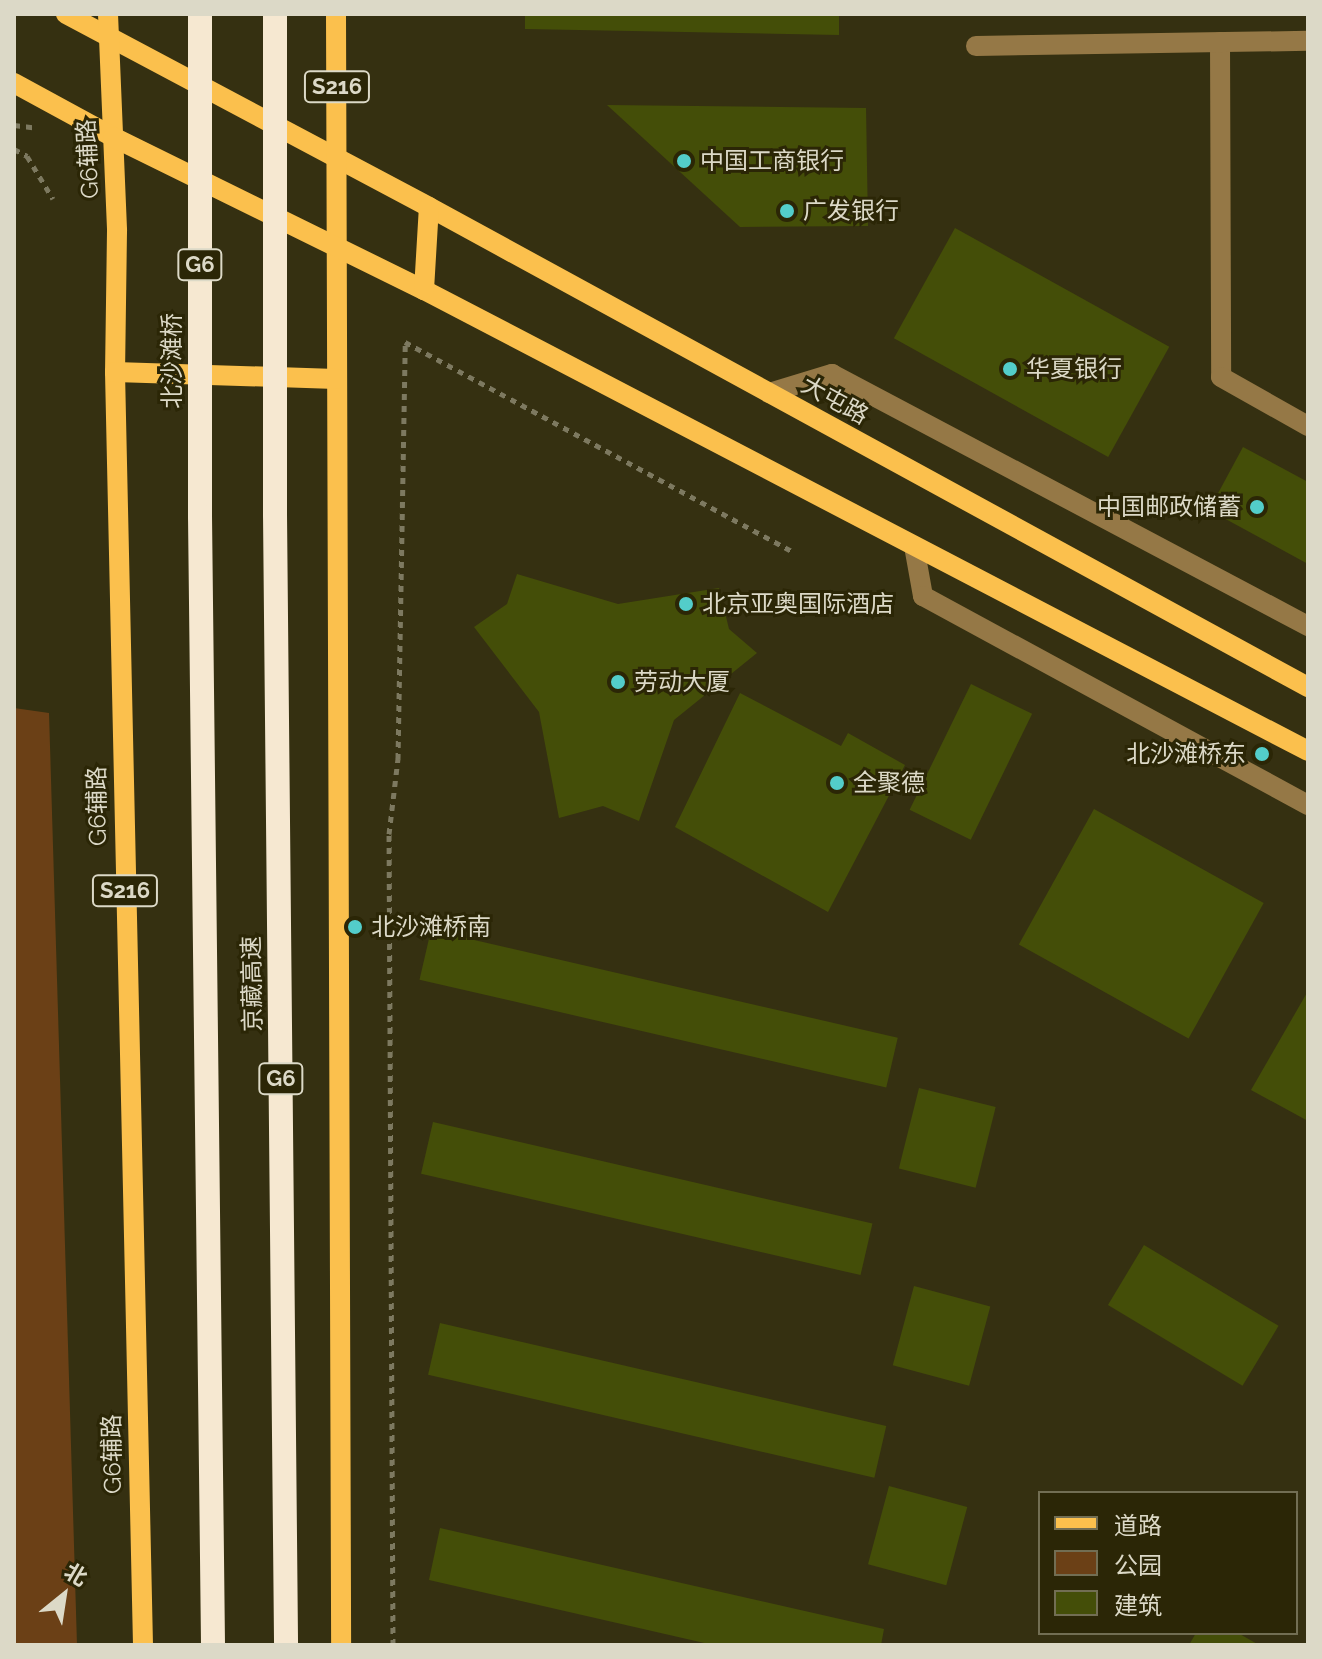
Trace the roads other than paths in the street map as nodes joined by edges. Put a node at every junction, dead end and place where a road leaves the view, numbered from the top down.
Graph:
1 (66, 14) edge
2 (108, 14) edge
3 (200, 14) edge
4 (275, 14) edge
5 (336, 14) edge
6 (108, 36) junction
7 (1308, 41) edge
8 (1220, 42) junction
9 (976, 46) dead end
10 (14, 83) edge
11 (113, 137) junction
12 (338, 160) junction
13 (429, 207) junction
14 (337, 249) junction
15 (424, 290) junction
16 (115, 372) junction
17 (336, 379) junction
18 (769, 393) junction
19 (1308, 426) edge
20 (200, 516) joint
21 (914, 546) junction
22 (1308, 626) edge
23 (1308, 687) edge
24 (1308, 751) edge
25 (1308, 805) edge
26 (143, 1645) edge
27 (213, 1645) edge
28 (286, 1645) edge
29 (341, 1645) edge

1 - 6 main road, 大屯路
2 - 6 main road, G6辅路 / S216
3 - 20 highway, 北沙滩桥 / G6
4 - 28 highway, 京藏高速 / G6
5 - 12 main road, S216
6 - 11 main road, G6辅路 / S216
6 - 12 main road, 大屯路
7 - 8 street
8 - 9 street
8 - 19 street
10 - 11 main road
11 - 14 main road
11 - 16 main road, G6辅路 / S216
12 - 13 main road, 大屯路
12 - 14 main road, S216
13 - 15 main road
13 - 18 main road, 大屯路
14 - 15 main road
14 - 17 main road, S216
15 - 21 main road
16 - 17 main road
16 - 26 main road, G6辅路 / S216
17 - 29 main road, S216
18 - 22 street
18 - 23 main road, 大屯路
20 - 27 highway, 京藏高速 / G6
21 - 24 main road
21 - 25 street

